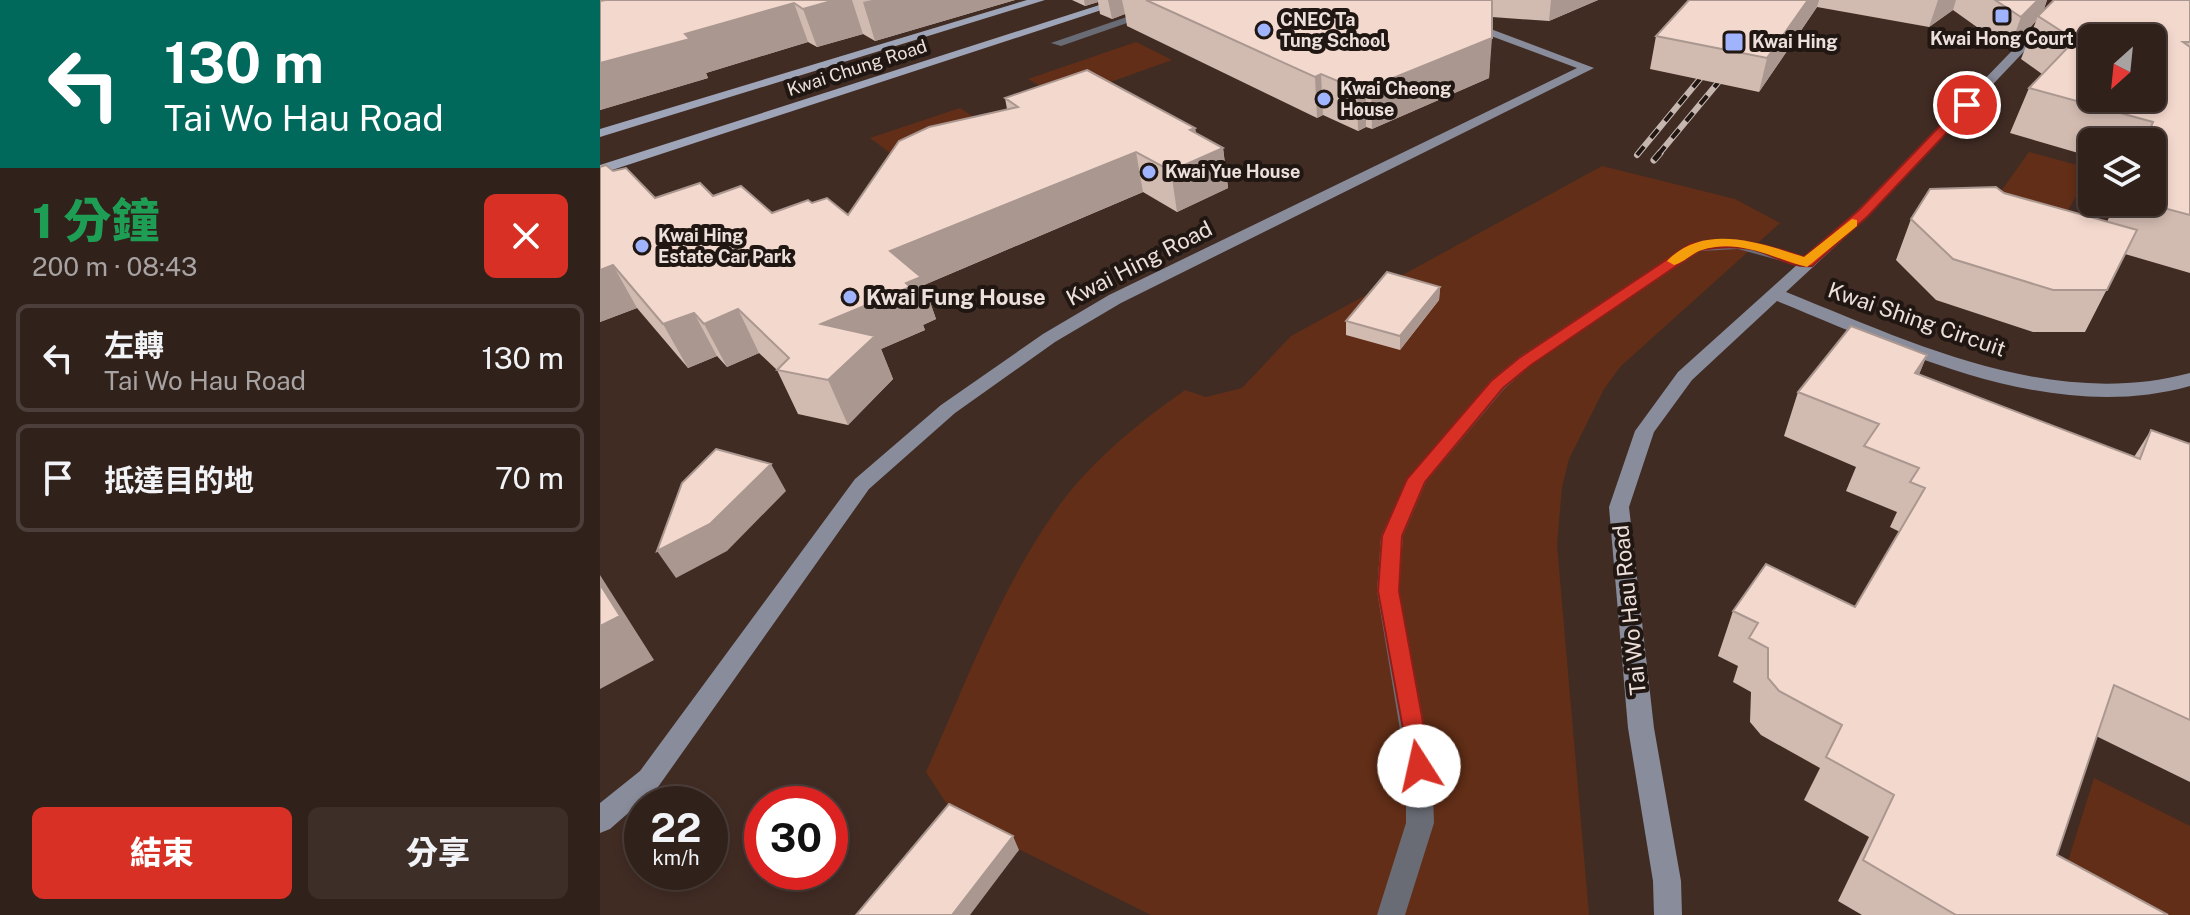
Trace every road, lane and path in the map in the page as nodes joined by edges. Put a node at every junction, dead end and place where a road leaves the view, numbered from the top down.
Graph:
1 (1039, 0) edge
2 (1126, 0) edge
3 (1187, 0) edge
4 (2067, 0) edge
5 (1460, 21) edge
6 (1057, 43) dead end
7 (600, 133) edge
8 (600, 170) edge
9 (1807, 263) junction
10 (1773, 293) junction
11 (2190, 379) edge
12 (600, 820) edge
13 (1667, 881) junction
14 (1391, 915) edge
15 (1668, 915) edge
16 (1676, 915) edge

1 - 7 main road, Kwai Chung Road
2 - 8 main road, Kwai Chung Road
3 - 6 street
4 - 9 street, Tai Wo Hau Road
5 - 12 street, Kwai Hing Road
9 - 10 street, Tai Wo Hau Road
9 - 14 street
10 - 11 street, Kwai Shing Circuit
10 - 13 street, Tai Wo Hau Road
13 - 15 street, Tai Wo Hau Road
13 - 16 street

